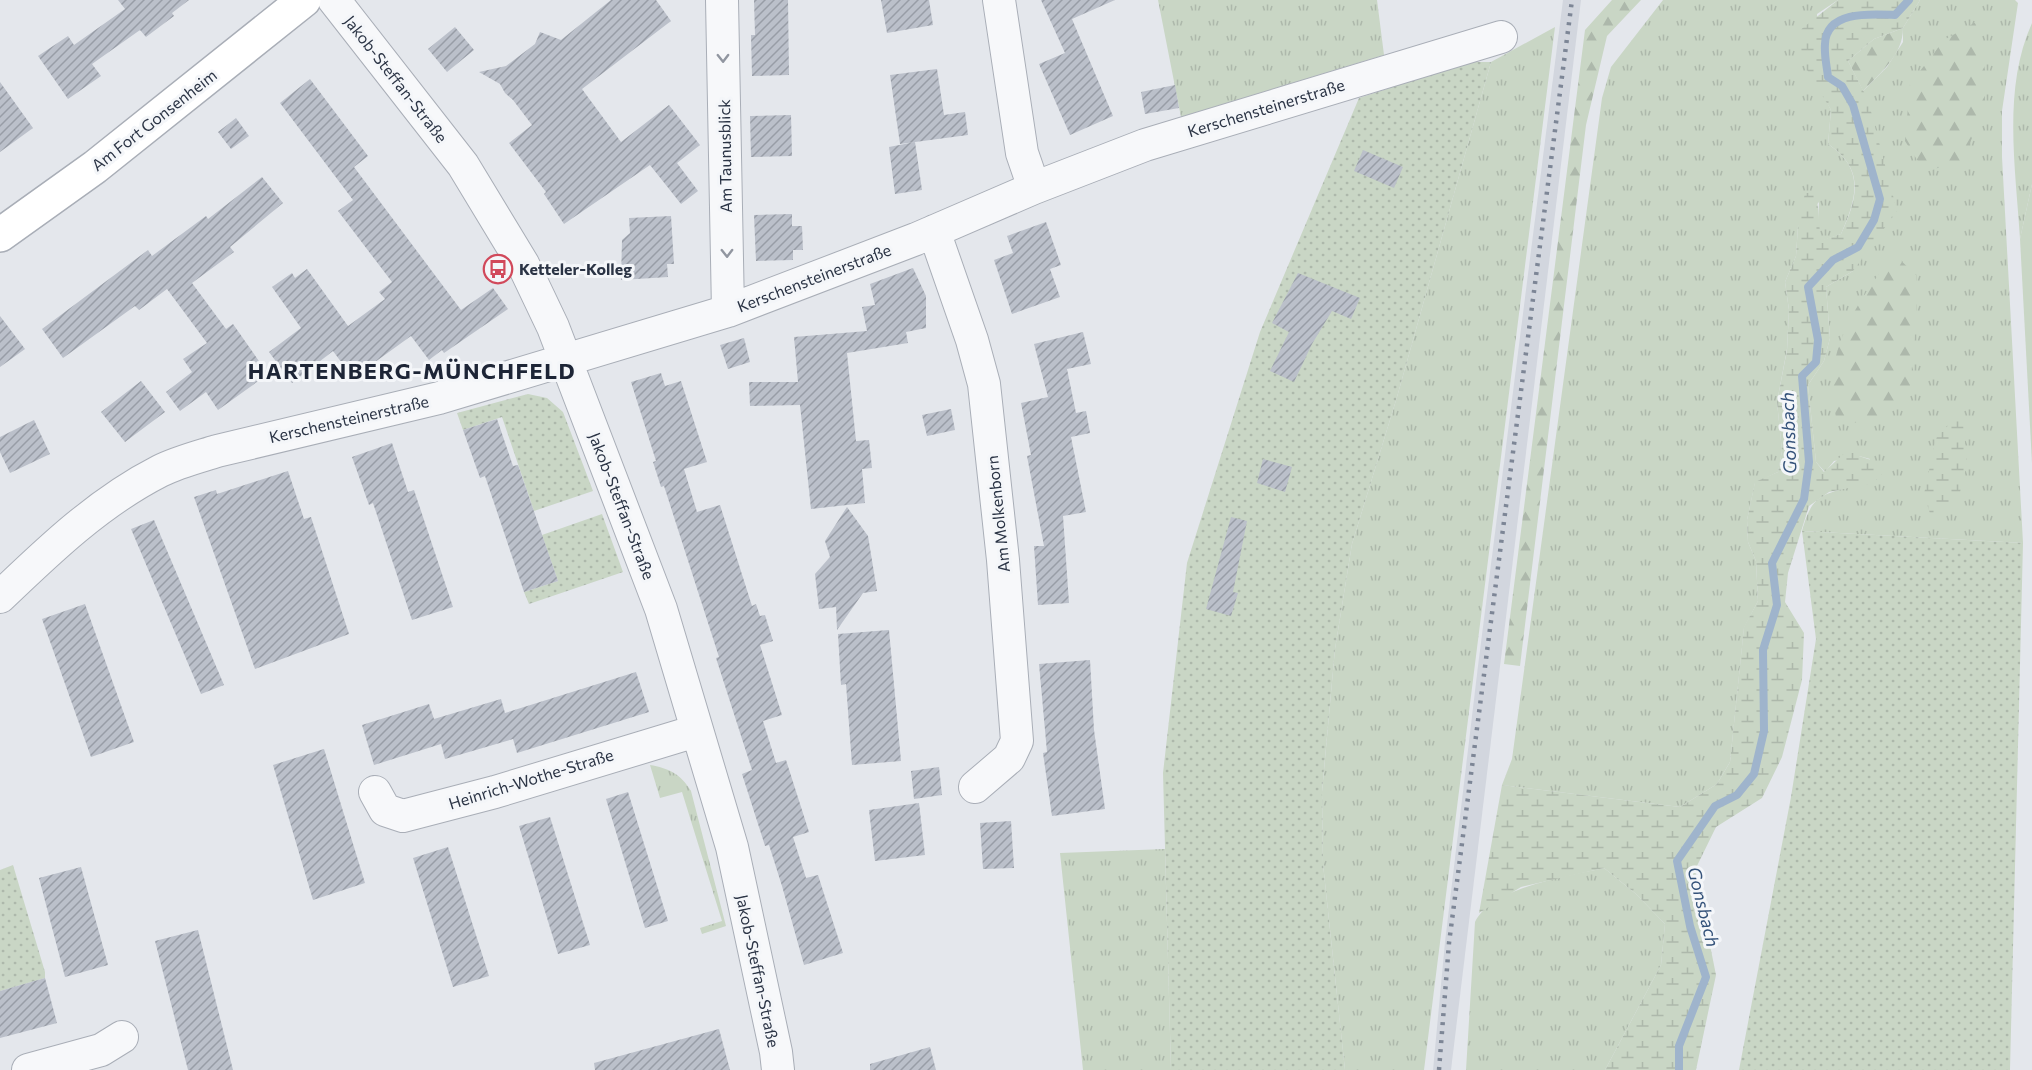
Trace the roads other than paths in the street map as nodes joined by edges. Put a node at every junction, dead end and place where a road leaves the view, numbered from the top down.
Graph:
1 (304, 0) edge
2 (334, 0) edge
3 (722, 0) edge
4 (999, 0) edge
5 (1501, 37) dead end
6 (1034, 188) junction
7 (934, 231) junction
8 (0, 235) edge
9 (728, 311) junction
10 (566, 360) junction
11 (0, 597) edge
12 (696, 731) junction
13 (975, 787) dead end
14 (375, 792) dead end
15 (122, 1037) dead end
16 (28, 1070) edge
17 (777, 1070) edge

1 - 8 street, Am Fort Gonsenheim
2 - 10 street, Jakob-Steffan-Straße
3 -> 9 street, Am Taunusblick
4 - 6 street
5 - 6 street, Kerschensteinerstraße
6 - 7 street, Kerschensteinerstraße
7 - 9 street, Kerschensteinerstraße
7 - 13 street, Am Molkenborn
9 - 10 street, Kerschensteinerstraße
10 - 11 street, Kerschensteinerstraße
10 - 12 street, Jakob-Steffan-Straße
12 - 14 street, Heinrich-Wothe-Straße
12 - 17 street, Jakob-Steffan-Straße
15 - 16 street

